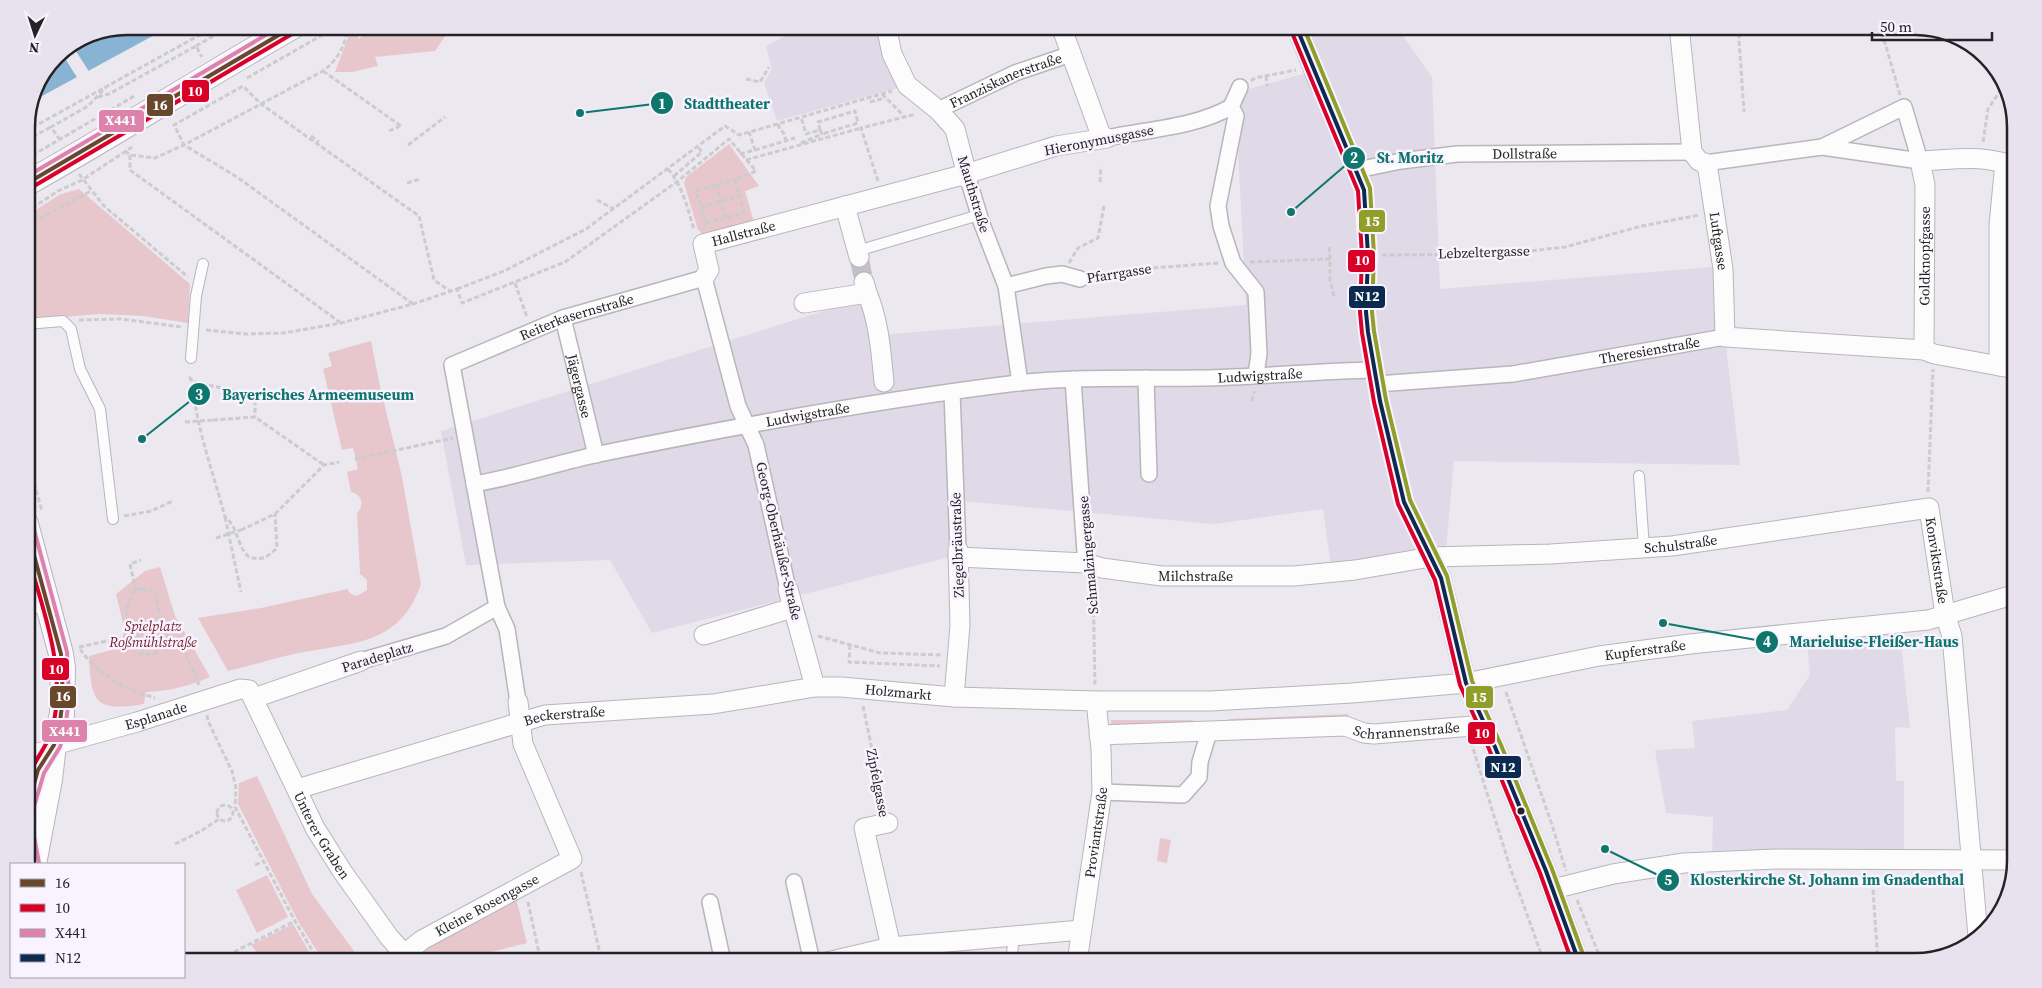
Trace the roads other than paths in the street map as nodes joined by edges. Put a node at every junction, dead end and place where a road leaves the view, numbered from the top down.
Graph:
1 (278, 35) edge
2 (888, 35) edge
3 (1066, 35) edge
4 (1304, 35) edge
5 (1680, 35) edge
6 (1073, 53) junction
7 (1320, 86) joint
8 (1240, 87) road end
9 (1231, 107) junction
10 (938, 110) junction
11 (1105, 138) junction
12 (1822, 147) junction
13 (1699, 157) junction
14 (1920, 162) junction
15 (2007, 164) edge
16 (1357, 170) junction
17 (967, 177) junction
18 (35, 179) edge
19 (2007, 181) edge
20 (845, 206) junction
21 (979, 216) junction
22 (858, 254) joint
23 (203, 264) dead end
24 (704, 278) junction
25 (1080, 279) road end
26 (1006, 286) junction
27 (804, 303) dead end
28 (563, 318) junction
29 (35, 323) edge
30 (1725, 336) junction
31 (1924, 350) junction
32 (191, 358) dead end
33 (2007, 368) edge
34 (1256, 375) junction
35 (1375, 377) junction
36 (1146, 378) junction
37 (1073, 379) junction
38 (884, 382) joint
39 (1020, 383) junction
40 (952, 392) junction
41 (886, 402) junction
42 (747, 425) junction
43 (596, 455) junction
44 (1149, 474) dead end
45 (1639, 476) dead end
46 (474, 484) junction
47 (1929, 508) joint
48 (113, 518) road end
49 (1644, 548) junction
50 (958, 553) junction
51 (1431, 557) junction
52 (1086, 558) junction
53 (35, 593) edge
54 (2007, 596) edge
55 (790, 598) junction
56 (497, 607) junction
57 (37, 608) edge
58 (1944, 614) junction
59 (704, 636) dead end
60 (361, 661) joint
61 (1466, 683) junction
62 (815, 687) junction
63 (841, 687) joint
64 (954, 697) junction
65 (254, 698) junction
66 (1096, 701) junction
67 (1211, 701) junction
68 (518, 702) joint
69 (521, 721) junction
70 (1485, 725) junction
71 (1209, 732) junction
72 (1099, 735) junction
73 (54, 745) junction
74 (35, 749) edge
75 (297, 788) junction
76 (1102, 792) junction
77 (888, 823) road end
78 (35, 859) edge
79 (1973, 860) junction
80 (2007, 860) edge
81 (794, 882) dead end
82 (1561, 887) junction
83 (710, 902) dead end
84 (1977, 928) edge
85 (1081, 930) junction
86 (1014, 936) junction
87 (891, 947) junction
88 (403, 953) edge
89 (411, 953) edge
90 (720, 953) edge
91 (810, 953) edge
92 (865, 953) edge
93 (1012, 953) edge
94 (1078, 953) edge
95 (1577, 953) edge

1 - 18 street
2 - 10 street, Mauthstraße
3 - 6 street
4 - 7 street
5 - 13 street, Luftgasse
6 - 10 street, Franziskanerstraße
6 - 11 street
7 - 16 street
8 - 9 street
9 - 11 street, Hieronymusgasse
9 - 34 street
10 - 17 street, Mauthstraße
11 - 17 street, Hieronymusgasse
12 - 13 street, Dollstraße
12 - 14 street
12 - 14 street
13 - 16 street, Dollstraße
13 - 30 street, Luftgasse
14 - 15 street
14 - 31 street, Goldknopfgasse
16 - 35 street
17 - 20 street, Hallstraße
17 - 21 street, Mauthstraße
19 - 33 street
20 - 22 street
20 - 24 street, Hallstraße
21 - 22 lane
21 - 26 street, Mauthstraße
23 - 32 lane
24 - 28 street, Reiterkasernstraße
24 - 42 street, Hallstraße
25 - 26 street, Pfarrgasse
26 - 39 street, Mauthstraße
27 - 38 street
28 - 43 street, Jägergasse
28 - 46 street, Reiterkasernstraße
29 - 48 lane
30 - 31 street, Theresienstraße
30 - 35 street, Theresienstraße
31 - 33 street, Theresienstraße
34 - 35 street, Ludwigstraße
34 - 36 street, Ludwigstraße
35 - 51 street
36 - 37 street, Ludwigstraße
36 - 44 street
37 - 39 street, Ludwigstraße
37 - 52 street, Schmalzingergasse
38 - 41 street
39 - 40 street, Ludwigstraße
40 - 41 street, Ludwigstraße
40 - 50 street, Ziegelbräustraße
41 - 42 street, Ludwigstraße
42 - 43 street, Ludwigstraße
42 - 55 street, Georg-Oberhäußer-Straße
43 - 46 street, Ludwigstraße
45 - 49 lane
46 - 56 street
47 - 49 street, Schulstraße
47 - 58 street, Konviktstraße
49 - 51 street, Schulstraße
50 - 52 street, Milchstraße
50 - 64 street, Ziegelbräustraße
51 - 52 street, Milchstraße
51 - 61 street
53 - 57 street
54 - 58 street, Kupferstraße
55 - 59 street
55 - 62 street, Georg-Oberhäußer-Straße
56 - 60 street, Paradeplatz
56 - 68 street
57 - 73 street
58 - 61 street, Kupferstraße
58 - 79 street, Konviktstraße
60 - 65 street, Paradeplatz
61 - 67 street
61 - 70 street
62 - 63 street, Beckerstraße
62 - 69 street, Beckerstraße
63 - 64 street, Holzmarkt
64 - 66 street
65 - 73 street, Esplanade
65 - 75 street, Unterer Graben
66 - 67 street
66 - 72 street, Proviantstraße
67 - 71 street
68 - 69 street
69 - 75 street, Beckerstraße
69 - 89 street, Kleine Rosengasse
70 - 71 street, Schrannenstraße
70 - 82 street
71 - 72 street, Schrannenstraße
71 - 76 street
72 - 76 street, Proviantstraße
73 - 74 lane
73 - 78 street
75 - 88 street, Unterer Graben
76 - 85 street, Proviantstraße
77 - 87 street, Zipfelgasse
79 - 80 street
79 - 82 street
79 - 84 street, Konviktstraße
81 - 91 street
82 - 95 street
83 - 90 street
85 - 86 street
85 - 94 street, Proviantstraße
86 - 87 street
86 - 93 lane
87 - 92 street

